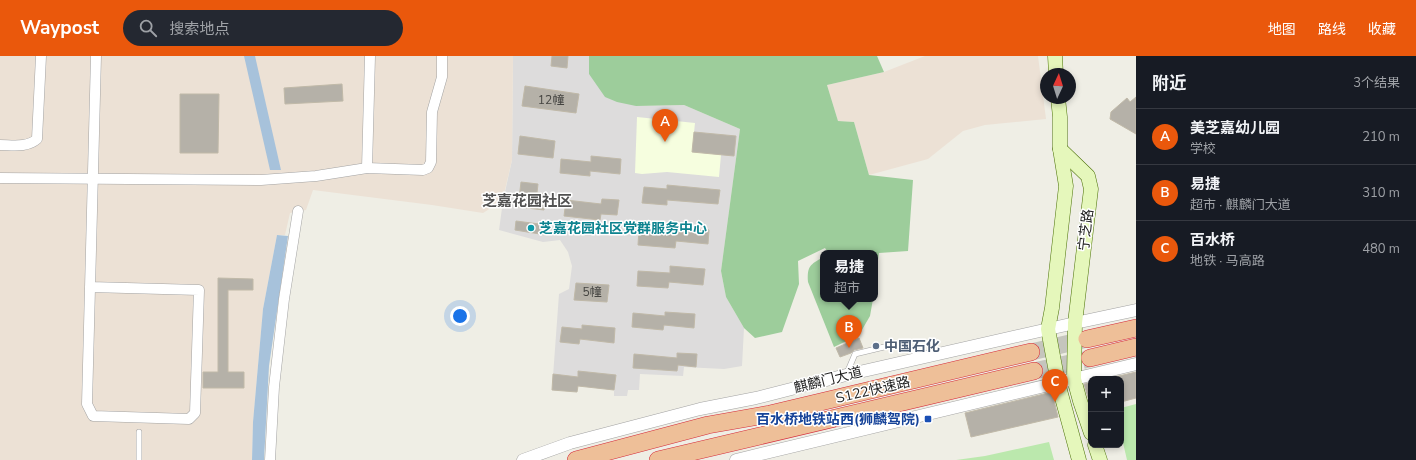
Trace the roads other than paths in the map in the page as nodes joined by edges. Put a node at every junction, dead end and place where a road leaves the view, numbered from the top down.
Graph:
1 (41, 56) edge
2 (96, 56) edge
3 (370, 56) edge
4 (442, 56) edge
5 (1055, 56) edge
6 (1056, 68) edge
7 (1059, 104) edge
8 (0, 145) edge
9 (1060, 150) junction
10 (367, 168) junction
11 (0, 178) edge
12 (93, 178) junction
13 (298, 212) dead end
14 (90, 287) junction
15 (1136, 310) edge
16 (1075, 323) junction
17 (1136, 328) edge
18 (1048, 329) junction
19 (1087, 339) tunnel mouth
20 (1136, 347) edge
21 (1031, 352) tunnel mouth
22 (920, 358) junction
23 (1090, 358) tunnel mouth
24 (1136, 364) edge
25 (1034, 371) tunnel mouth
26 (846, 375) junction
27 (1074, 380) junction
28 (1058, 383) junction
29 (1088, 424) edge
30 (139, 432) dead end
31 (1096, 448) edge
32 (139, 460) edge
33 (270, 460) edge
34 (523, 460) edge
35 (576, 460) edge
36 (658, 460) edge
37 (736, 460) edge
38 (1079, 460) edge
39 (1100, 460) edge

1 - 8 street
2 - 12 street
3 - 10 street
4 - 10 street
5 - 6 main road
7 - 9 main road, 宁芝路
9 - 16 main road, 宁芝路
9 - 18 main road, 宁芝路
10 - 12 street
11 - 12 street
12 - 14 street
13 - 33 street
14 - 14 street
15 - 16 street, 麒麟门大道
16 - 18 street, 麒麟门大道
16 - 27 main road, 宁芝路
17 - 19 highway
18 - 22 street, 麒麟门大道
18 - 28 main road
20 - 23 highway
21 - 35 highway, S122快速路
22 - 26 street, 麒麟门大道
22 - 26 lane
24 - 27 street
25 - 36 highway, S122快速路
26 - 34 street, 麒麟门大道
27 - 28 street
27 - 29 main road, 宁芝路
28 - 37 street
28 - 38 main road
30 - 32 lane
31 - 39 main road

